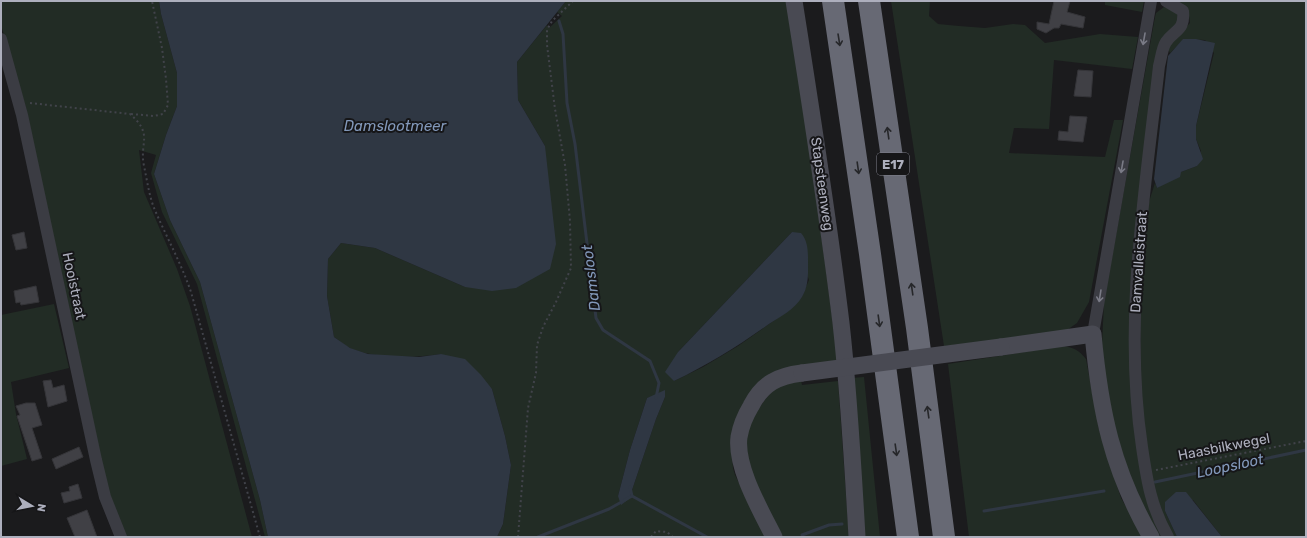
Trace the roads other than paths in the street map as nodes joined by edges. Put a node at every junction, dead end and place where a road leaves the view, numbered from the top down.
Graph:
1 (794, 1) edge
2 (833, 1) edge
3 (869, 1) edge
4 (1151, 1) edge
5 (1166, 1) edge
6 (1, 39) edge
7 (1094, 334) junction
8 (941, 506) junction
9 (906, 533) edge
10 (121, 537) edge
11 (774, 537) edge
12 (857, 537) edge
13 (944, 537) edge
14 (952, 537) edge
15 (1151, 537) edge
16 (1168, 537) edge

1 - 12 street, Stapsteenweg
2 -> 9 highway, E17
8 -> 3 highway, E17
4 -> 7 street, Damvalleistraat
5 - 16 street, Damvalleistraat
6 - 10 street, Hooistraat
7 - 11 street, bridge
7 - 15 street, Damvalleistraat
8 - 13 highway, E17
8 - 14 highway

